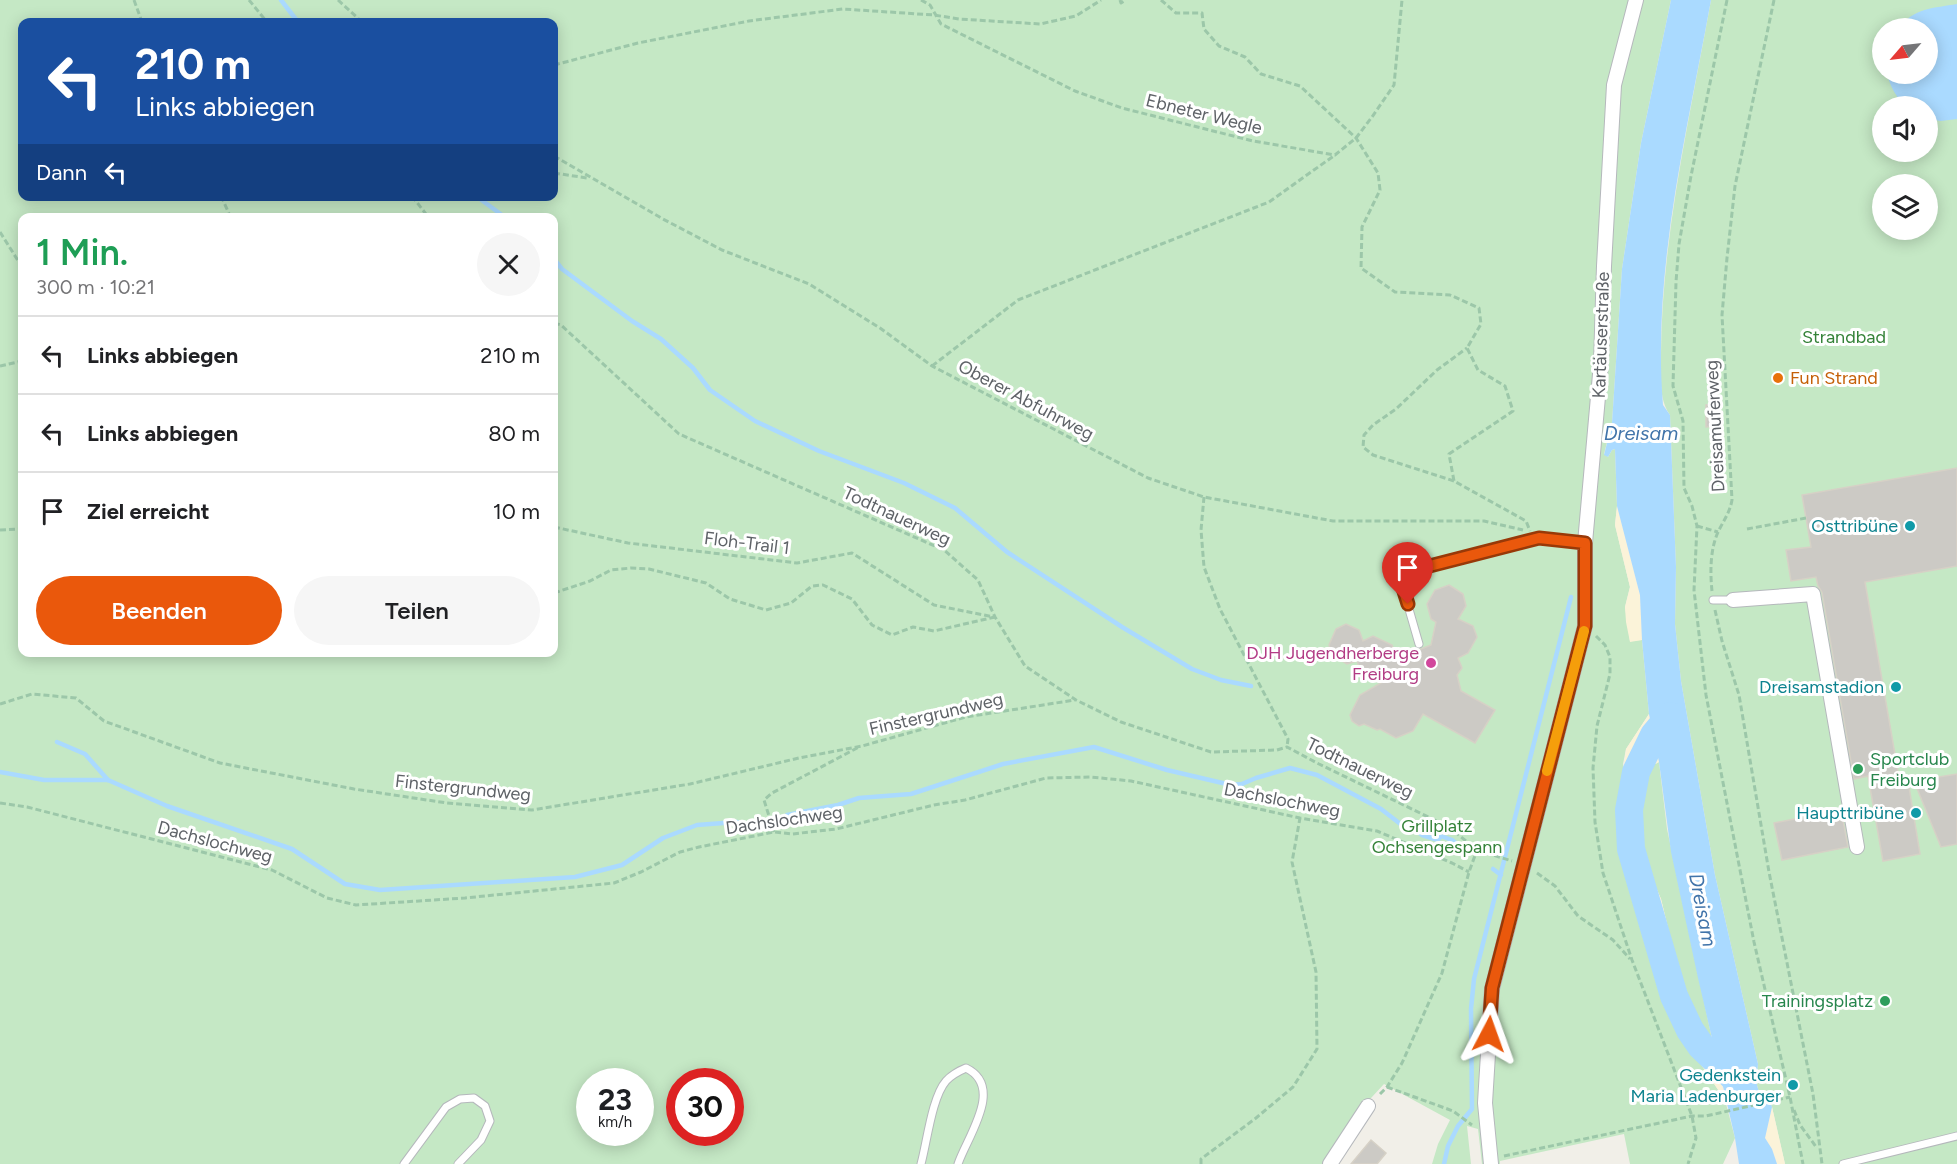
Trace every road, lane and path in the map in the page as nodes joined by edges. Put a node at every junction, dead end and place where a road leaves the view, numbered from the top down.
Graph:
1 (134, 0) edge
2 (249, 0) edge
3 (338, 0) edge
4 (921, 0) edge
5 (1101, 0) edge
6 (1120, 0) edge
7 (1126, 0) edge
8 (1161, 0) edge
9 (1402, 0) edge
10 (1636, 0) edge
11 (1727, 0) edge
12 (1774, 0) edge
13 (934, 15) junction
14 (140, 18) edge
15 (264, 18) edge
16 (358, 18) edge
17 (558, 64) edge
18 (1701, 129) junction
19 (1706, 130) dead end
20 (1356, 138) junction
21 (1335, 154) junction
22 (1696, 154) junction
23 (1702, 155) dead end
24 (558, 158) edge
25 (558, 174) edge
26 (1691, 176) junction
27 (1698, 177) dead end
28 (590, 178) junction
29 (1687, 200) junction
30 (416, 201) edge
31 (1694, 201) dead end
32 (425, 213) edge
33 (0, 232) edge
34 (1679, 244) junction
35 (1687, 245) dead end
36 (18, 261) edge
37 (1676, 282) junction
38 (1683, 284) dead end
39 (558, 324) edge
40 (1674, 327) junction
41 (1679, 327) dead end
42 (1467, 348) junction
43 (1672, 358) junction
44 (1679, 358) dead end
45 (18, 362) edge
46 (0, 366) edge
47 (932, 366) junction
48 (1672, 376) junction
49 (1679, 377) dead end
50 (1683, 404) dead end
51 (1678, 405) junction
52 (1454, 481) junction
53 (1204, 497) junction
54 (1806, 518) dead end
55 (1697, 526) junction
56 (558, 528) edge
57 (18, 529) edge
58 (1747, 529) dead end
59 (0, 530) edge
60 (1530, 532) junction
61 (1718, 532) junction
62 (1539, 538) junction
63 (1585, 543) junction
64 (558, 590) edge
65 (1713, 600) junction
66 (1733, 600) joint
67 (994, 617) junction
68 (1585, 626) junction
69 (1419, 644) dead end
70 (1076, 700) junction
71 (0, 704) edge
72 (862, 746) junction
73 (1287, 747) junction
74 (0, 803) edge
75 (1300, 818) junction
76 (774, 832) junction
77 (1857, 847) dead end
78 (1477, 850) junction
79 (1520, 864) junction
80 (1469, 872) junction
81 (1632, 960) junction
82 (1387, 1087) junction
83 (1788, 1098) junction
84 (1791, 1103) junction
85 (1368, 1106) joint
86 (1692, 1116) junction
87 (1487, 1127) junction
88 (1957, 1136) edge
89 (1819, 1150) junction
90 (1491, 1161) edge
91 (404, 1164) edge
92 (458, 1164) edge
93 (921, 1164) edge
94 (958, 1164) edge
95 (1201, 1164) edge
96 (1330, 1164) edge
97 (1688, 1164) edge
98 (1803, 1164) edge
99 (1822, 1164) edge
100 (1843, 1164) edge

1 - 14 path
2 - 15 path
3 - 16 path
4 - 13 path, Ebneter Wegle
5 - 13 path
6 - 7 path
8 - 20 path
9 - 20 path
10 - 63 street, Kartäuserstraße
11 - 18 path
12 - 61 path, Dreisamuferweg
13 - 17 path
13 - 21 path, Ebneter Wegle
18 - 19 path
18 - 22 path
20 - 21 path
20 - 42 path
21 - 47 path
22 - 23 path
22 - 26 path
24 - 28 path, Oberer Abfuhrweg
25 - 28 path
26 - 27 path
26 - 29 path
28 - 47 path, Oberer Abfuhrweg
29 - 31 path
29 - 34 path
30 - 32 path
33 - 36 path
34 - 35 path
34 - 37 path
37 - 38 path
37 - 40 path
39 - 67 path, Todtnauerweg
40 - 41 path
40 - 43 path
42 - 52 path
42 - 52 path
43 - 44 path
43 - 48 path
45 - 46 path
47 - 53 path, Oberer Abfuhrweg
48 - 49 path
48 - 51 path
50 - 51 path
51 - 55 path
52 - 60 path
53 - 60 path, Oberer Abfuhrweg
53 - 73 path
54 - 58 path
55 - 61 path
55 - 83 path
56 - 67 path, Floh-Trail 1
57 - 59 path
60 - 62 lane
61 - 65 path, Dreisamuferweg
62 - 63 lane
62 - 69 lane
63 - 68 street, Kartäuserstraße
64 - 67 path
65 - 66 lane
65 - 89 path, Dreisamuferweg
66 - 77 street
67 - 70 path, Todtnauerweg
68 - 79 street, Kartäuserstraße
68 - 81 path
70 - 72 path, Finstergrundweg
70 - 73 path, Todtnauerweg
71 - 72 path, Finstergrundweg
72 - 76 path
73 - 78 path, Todtnauerweg
74 - 76 path, Dachslochweg
75 - 76 path, Dachslochweg
75 - 80 path, Dachslochweg
75 - 95 path
78 - 79 path
78 - 80 path
79 - 81 path
79 - 87 street, Kartäuserstraße
80 - 82 path
81 - 86 path
82 - 85 path
82 - 87 path
83 - 84 path
83 - 86 path
84 - 89 path
84 - 98 path
85 - 96 street
86 - 90 path
86 - 97 path
87 - 90 street, Kartäuserstraße
88 - 100 lane
89 - 99 path, Dreisamuferweg
91 - 92 lane
93 - 94 lane

